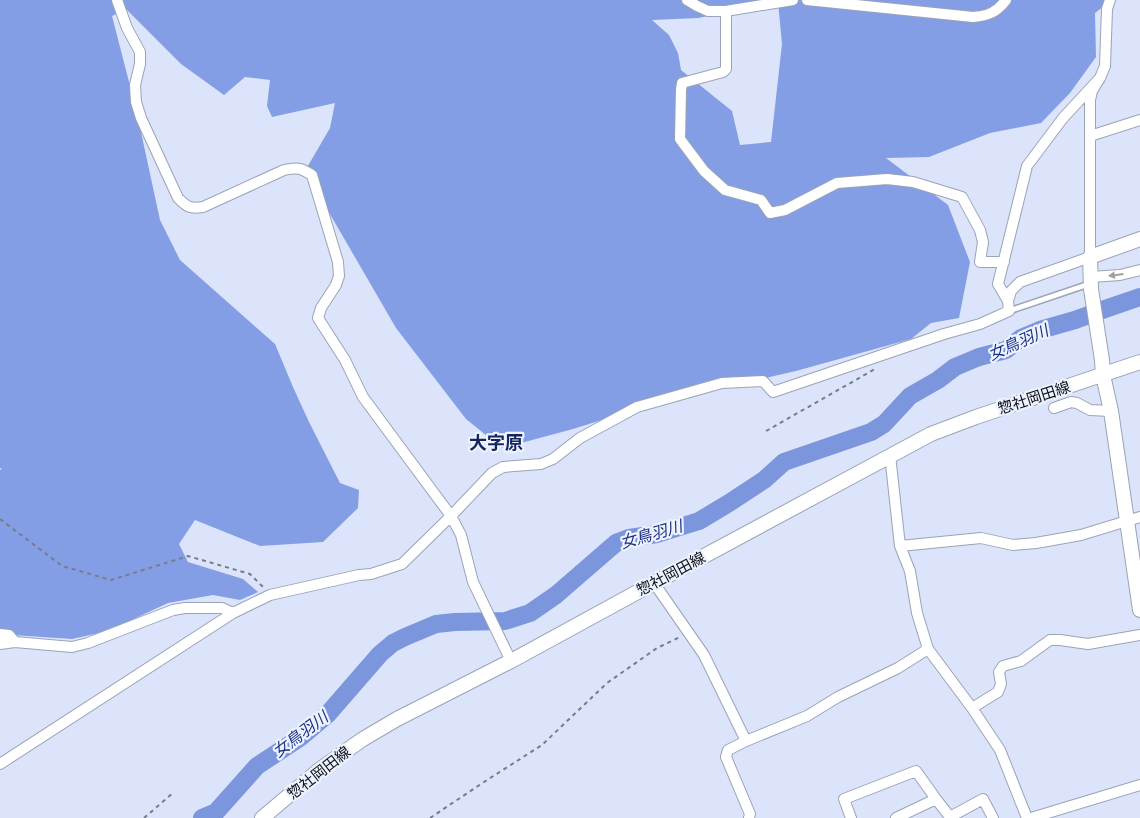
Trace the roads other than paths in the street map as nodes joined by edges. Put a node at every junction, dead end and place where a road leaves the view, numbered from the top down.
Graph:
1 (117, 0) edge
2 (687, 0) edge
3 (793, 0) edge
4 (807, 0) edge
5 (1006, 0) edge
6 (1110, 0) edge
7 (726, 11) junction
8 (1100, 78) junction
9 (1140, 120) edge
10 (1090, 136) junction
11 (1140, 238) edge
12 (1090, 257) junction
13 (1004, 262) junction
14 (1140, 270) edge
15 (1091, 283) junction
16 (1008, 306) junction
17 (1140, 362) edge
18 (1104, 375) junction
19 (1054, 408) dead end
20 (1111, 411) junction
21 (890, 455) junction
22 (451, 516) junction
23 (1134, 519) edge
24 (900, 546) junction
25 (654, 583) junction
26 (1140, 610) edge
27 (233, 613) junction
28 (0, 634) edge
29 (1140, 635) edge
30 (15, 642) junction
31 (0, 644) edge
32 (928, 649) junction
33 (509, 657) junction
34 (972, 708) junction
35 (746, 741) junction
36 (0, 764) edge
37 (1140, 784) edge
38 (936, 798) junction
39 (262, 818) edge
40 (749, 818) edge
41 (851, 818) edge
42 (896, 818) edge
43 (993, 818) edge
44 (1027, 818) edge
45 (1031, 818) edge

1 - 22 street
2 - 7 street
3 - 7 street
4 - 5 street
6 - 8 street
7 - 13 street
8 - 10 street
8 - 13 street
9 - 10 street
10 - 12 street
11 - 12 main road
12 - 15 main road
12 - 16 street
13 - 16 street
14 -> 15 street
15 - 16 lane
15 - 18 main road
16 - 22 street
17 - 18 main road, 惣社岡田線
18 - 20 main road
18 - 21 main road, 惣社岡田線
19 - 20 street
20 - 23 main road
21 - 24 street
21 - 25 main road, 惣社岡田線
22 - 27 street
22 - 33 street
23 - 24 street
23 - 26 main road
24 - 32 street
25 - 33 main road, 惣社岡田線
25 - 35 street
27 - 30 street
27 - 36 street
28 - 30 street
29 - 34 street
30 - 31 street
32 - 34 street
32 - 35 street
33 - 39 main road, 惣社岡田線
34 - 44 street
35 - 40 street
37 - 45 street
38 - 41 street
38 - 42 street
38 - 43 street

